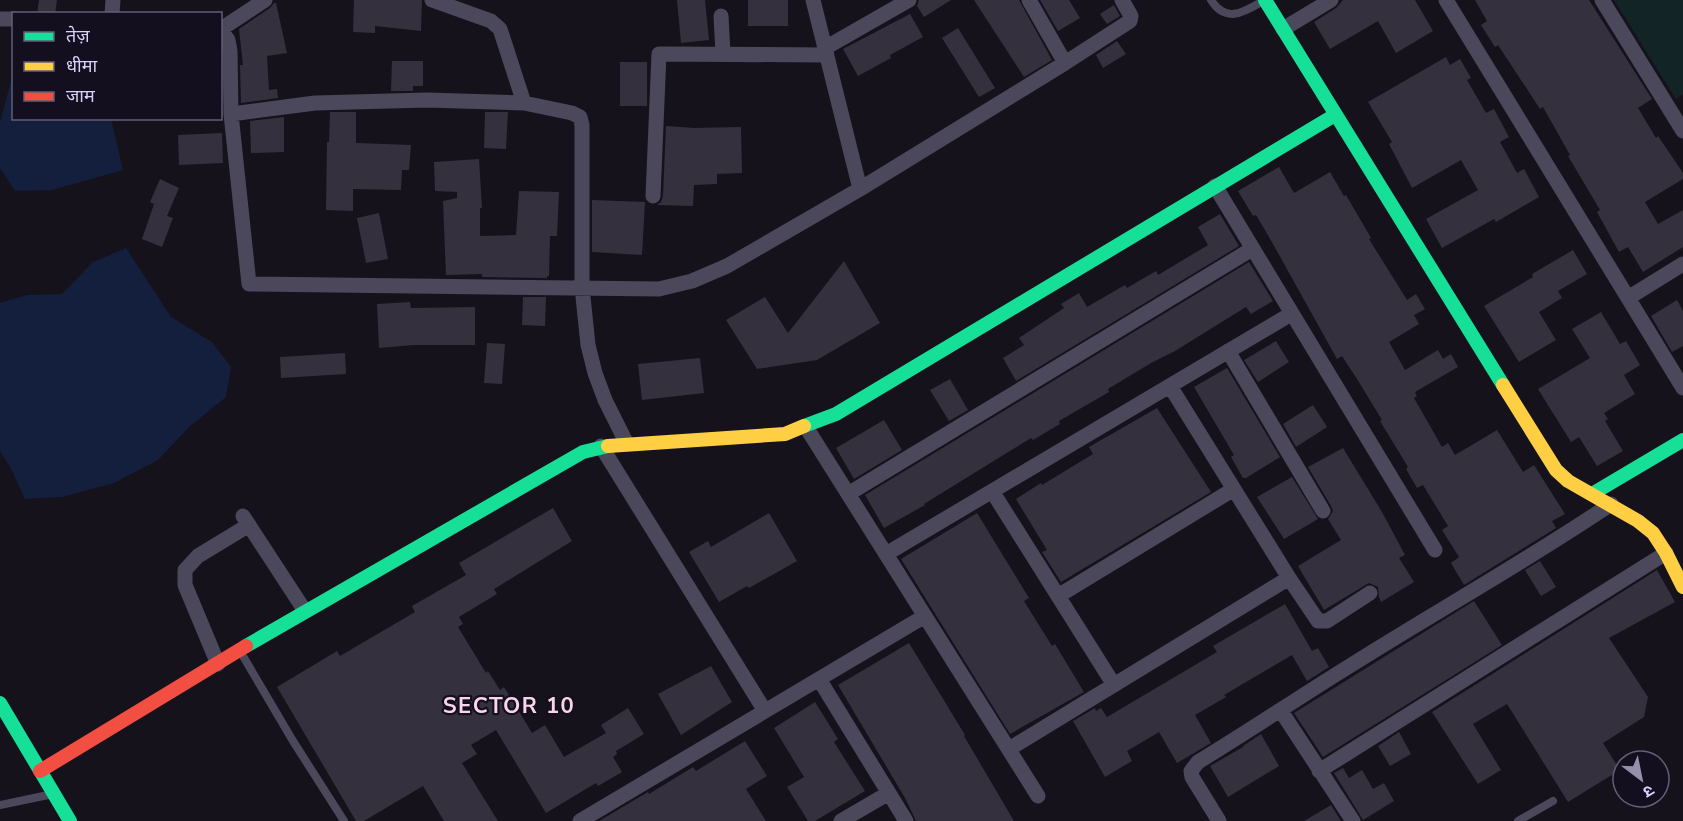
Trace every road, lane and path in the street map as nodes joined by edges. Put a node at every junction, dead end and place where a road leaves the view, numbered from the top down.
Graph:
1 (265, 0) edge
2 (432, 0) edge
3 (813, 0) edge
4 (909, 0) edge
5 (1029, 0) edge
6 (1122, 0) edge
7 (1211, 0) edge
8 (1265, 0) edge
9 (1331, 0) edge
10 (1446, 0) edge
11 (1602, 0) edge
12 (721, 16) dead end
13 (222, 28) edge
14 (1283, 29) junction
15 (222, 31) edge
16 (826, 52) junction
17 (723, 54) junction
18 (1065, 63) junction
19 (524, 103) junction
20 (1677, 109) edge
21 (231, 114) junction
22 (1335, 114) junction
23 (1683, 131) edge
24 (1215, 186) junction
25 (860, 189) junction
26 (653, 196) dead end
27 (1252, 249) junction
28 (1683, 264) edge
29 (582, 287) junction
30 (1628, 298) junction
31 (1291, 314) junction
32 (1228, 351) junction
33 (1170, 386) junction
34 (1683, 388) edge
35 (806, 427) junction
36 (1683, 440) edge
37 (627, 444) junction
38 (601, 446) junction
39 (1234, 489) junction
40 (992, 491) junction
41 (848, 494) junction
42 (1592, 494) junction
43 (1611, 504) junction
44 (1323, 511) dead end
45 (1435, 550) dead end
46 (1666, 553) junction
47 (886, 554) junction
48 (1290, 578) junction
49 (1683, 587) edge
50 (1370, 593) dead end
51 (1058, 596) junction
52 (305, 611) junction
53 (925, 616) junction
54 (240, 651) junction
55 (218, 664) junction
56 (819, 679) junction
57 (1113, 686) junction
58 (0, 703) edge
59 (765, 711) junction
60 (1281, 711) junction
61 (1009, 749) junction
62 (40, 771) junction
63 (1319, 771) junction
64 (889, 793) junction
65 (54, 794) junction
66 (1038, 796) dead end
67 (1553, 801) dead end
68 (0, 805) edge
69 (70, 821) edge
70 (344, 821) edge
71 (580, 821) edge
72 (841, 821) edge
73 (906, 821) edge
74 (1219, 821) edge
75 (1353, 821) edge
76 (1518, 821) edge

1 - 13 street
2 - 19 street
3 - 16 street
4 - 16 street
5 - 18 street
6 - 18 street
7 - 8 lane
8 - 14 street
9 - 14 street
10 - 30 street
11 - 20 street
12 - 17 street
14 - 22 street
15 - 21 street
16 - 17 street
16 - 25 street
17 - 26 street
18 - 25 street
19 - 21 street
19 - 29 street
20 - 23 street
21 - 29 street
22 - 24 street
22 - 42 street
24 - 27 street
24 - 35 street
25 - 29 street
27 - 31 street
27 - 41 street
28 - 30 street
29 - 37 street
30 - 34 street
31 - 32 street
31 - 45 street
32 - 33 street
32 - 44 street
33 - 39 street
33 - 40 street
35 - 37 street
35 - 41 street
36 - 42 street
37 - 38 street
38 - 52 street
38 - 59 street
39 - 48 street
39 - 51 street
40 - 47 street
40 - 51 street
41 - 47 street
42 - 43 street
43 - 46 street
43 - 60 street
46 - 49 street
46 - 63 street
47 - 53 street
48 - 50 street
48 - 57 street
51 - 57 street
52 - 54 street
52 - 55 street
53 - 56 street
53 - 61 street
54 - 55 street
54 - 70 lane
55 - 62 street
56 - 59 street
56 - 64 street
57 - 61 street
58 - 62 street
59 - 71 street
60 - 63 street
60 - 74 street
61 - 66 street
62 - 65 street
63 - 75 street
64 - 72 street
64 - 73 street
65 - 68 lane
65 - 69 street
67 - 76 lane

